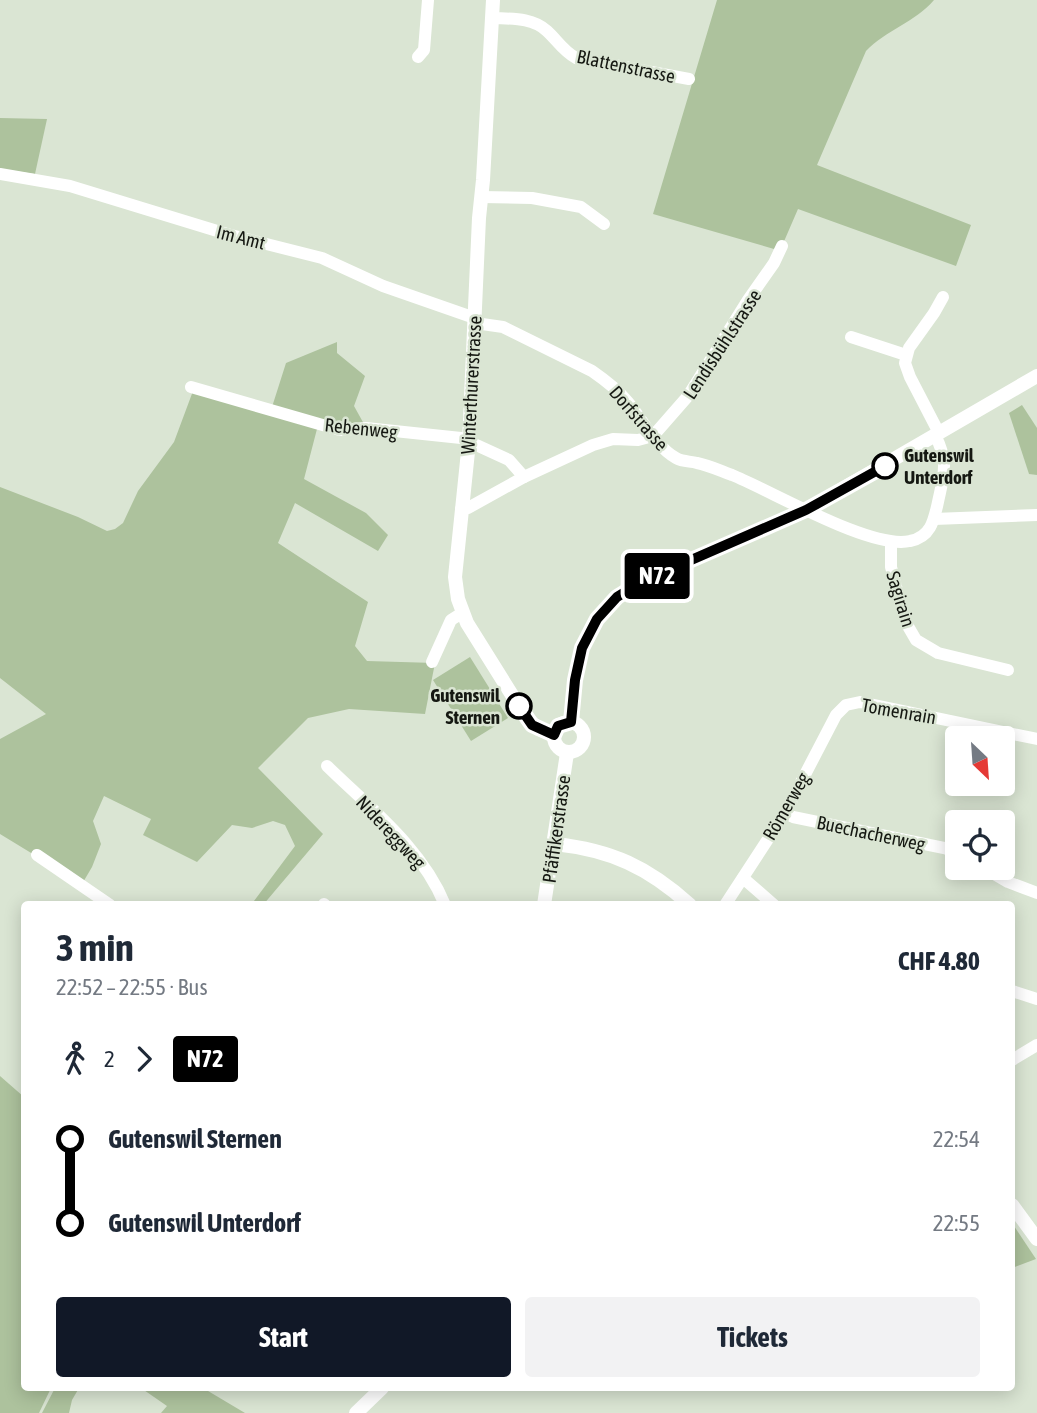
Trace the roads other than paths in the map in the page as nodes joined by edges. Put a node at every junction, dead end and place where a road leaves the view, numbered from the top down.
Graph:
1 (428, 0) edge
2 (493, 0) edge
3 (492, 18) junction
4 (418, 57) dead end
5 (689, 79) dead end
6 (0, 174) edge
7 (481, 197) junction
8 (604, 224) dead end
9 (782, 246) dead end
10 (943, 297) dead end
11 (475, 319) junction
12 (851, 337) dead end
13 (906, 355) junction
14 (1037, 376) edge
15 (191, 387) dead end
16 (937, 434) junction
17 (653, 436) junction
18 (472, 443) junction
19 (524, 477) junction
20 (461, 509) junction
21 (806, 510) junction
22 (1037, 515) edge
23 (934, 519) junction
24 (891, 542) junction
25 (462, 613) junction
26 (432, 662) dead end
27 (1008, 670) dead end
28 (844, 707) joint
29 (571, 722) junction
30 (554, 735) junction
31 (1037, 740) edge
32 (567, 752) junction
33 (327, 766) dead end
34 (785, 813) junction
35 (555, 844) junction
36 (945, 848) edge
37 (37, 855) dead end
38 (743, 878) junction
39 (1005, 880) edge
40 (1037, 893) edge
41 (105, 901) edge
42 (443, 901) edge
43 (545, 901) edge
44 (685, 901) edge
45 (728, 901) edge
46 (769, 901) edge
47 (1015, 992) edge
48 (1037, 999) edge
49 (1037, 1045) edge
50 (1015, 1058) edge
51 (1015, 1209) edge
52 (1037, 1239) edge
53 (379, 1391) edge
54 (356, 1413) edge

1 - 4 street
2 - 3 main road, Winterthurerstrasse
3 - 5 street, Blattenstrasse
3 - 7 main road, Winterthurerstrasse
6 - 11 street, Im Amt
7 - 8 street
7 - 11 main road, Winterthurerstrasse
9 - 17 street, Lendisbühlstrasse
10 - 13 street
11 - 17 street, Dorfstrasse
11 - 18 main road, Winterthurerstrasse
12 - 13 street
13 - 16 street
14 - 16 main road
15 - 18 street, Rebenweg
16 - 21 main road
16 - 23 street
17 - 19 street
17 - 21 street, Dorfstrasse
18 - 19 street, Rebenweg
18 - 20 main road, Winterthurerstrasse
19 - 20 street
20 - 25 main road, Winterthurerstrasse
21 - 24 street, Dorfstrasse
21 - 29 main road
22 - 23 street
23 - 24 street
24 - 27 street, Sagirain
25 - 26 street
25 - 30 main road, Winterthurerstrasse
28 - 31 street, Tomenrain
28 - 34 street, Römerweg
29 - 30 main road
29 - 32 main road
30 - 32 main road
32 - 35 main road, Pfäffikerstrasse
33 - 42 street, Nidereggweg
34 - 36 street, Buechacherweg
34 - 38 street, Römerweg
35 - 43 main road, Pfäffikerstrasse
35 - 44 main road
37 - 41 street
38 - 45 street, Römerweg
38 - 46 street
39 - 40 street
47 - 48 street
49 - 50 street
51 - 52 main road
53 - 54 main road

